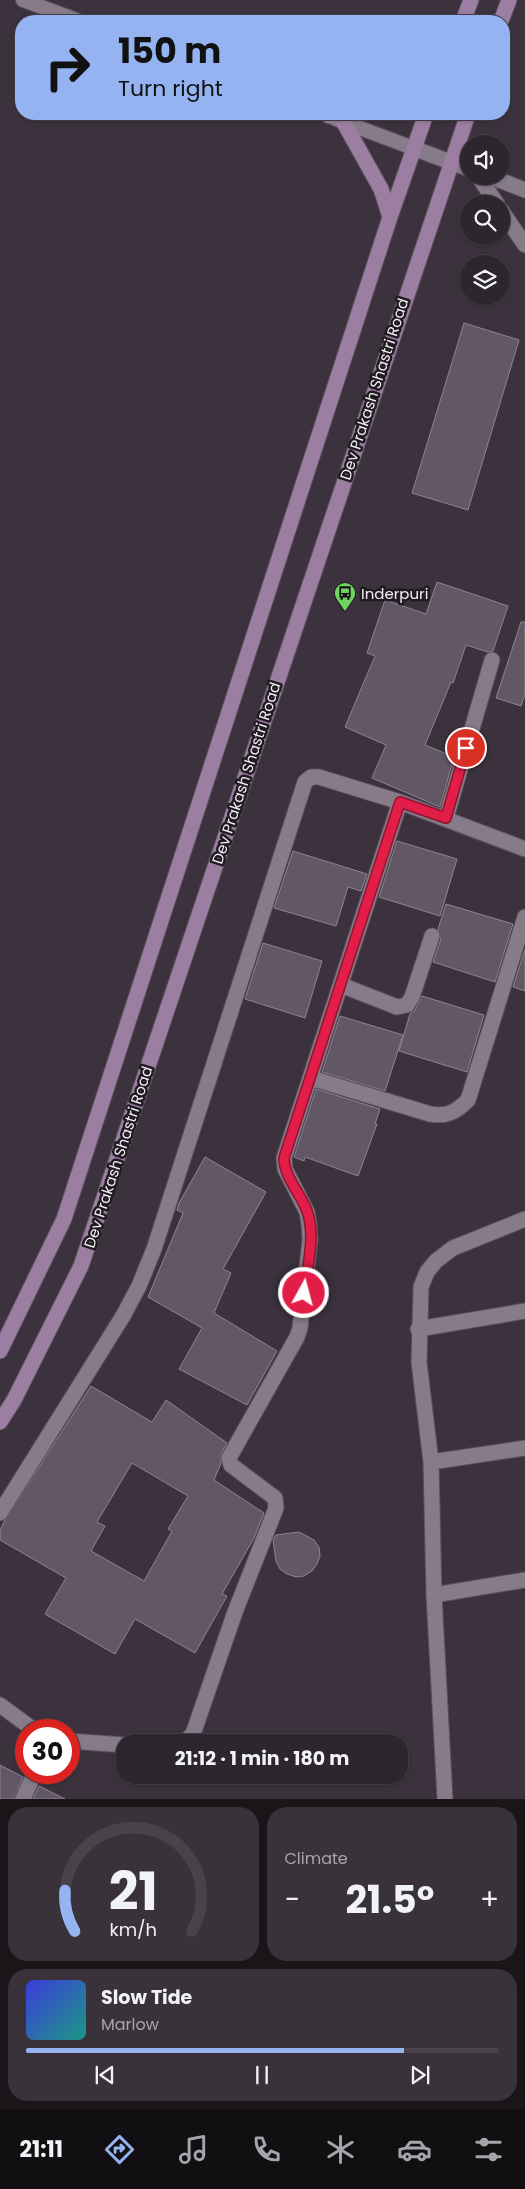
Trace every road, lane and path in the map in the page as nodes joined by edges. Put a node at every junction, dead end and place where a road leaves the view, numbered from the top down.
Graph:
1 (23, 0) edge
2 (471, 0) edge
3 (509, 0) edge
4 (63, 15) edge
5 (465, 15) edge
6 (503, 15) edge
7 (337, 120) edge
8 (344, 120) edge
9 (424, 120) edge
10 (466, 120) edge
11 (413, 148) junction
12 (450, 162) junction
13 (460, 166) edge
14 (510, 184) edge
15 (525, 190) edge
16 (390, 217) junction
17 (510, 223) edge
18 (525, 245) edge
19 (492, 660) dead end
20 (400, 802) junction
21 (446, 818) junction
22 (525, 849) edge
23 (525, 917) edge
24 (432, 936) dead end
25 (341, 985) junction
26 (311, 1078) junction
27 (525, 1219) edge
28 (525, 1311) edge
29 (418, 1329) junction
30 (0, 1351) edge
31 (0, 1422) edge
32 (525, 1448) edge
33 (431, 1462) junction
34 (0, 1514) edge
35 (525, 1580) edge
36 (434, 1594) junction
37 (0, 1705) edge
38 (19, 1719) edge
39 (193, 1734) edge
40 (80, 1742) edge
41 (116, 1744) edge
42 (30, 1784) edge
43 (23, 1799) edge
44 (445, 1799) edge

1 - 4 lane
2 - 5 street
3 - 6 street
7 - 16 street
8 - 11 lane
9 - 11 street
10 - 12 street, Dev Prakash Shastri Road
11 - 12 street
11 - 16 street
12 - 13 street
12 - 31 street, Dev Prakash Shastri Road
14 - 15 street
16 - 30 street
17 - 18 street
19 - 21 street
20 - 21 street
20 - 25 street
20 - 34 street
21 - 22 street
23 - 26 street
24 - 25 street
25 - 26 street
26 - 39 street
27 - 29 street
28 - 29 street
29 - 33 street
32 - 33 street
33 - 36 street
35 - 36 street
36 - 44 street
37 - 38 street
40 - 41 street
42 - 43 street

